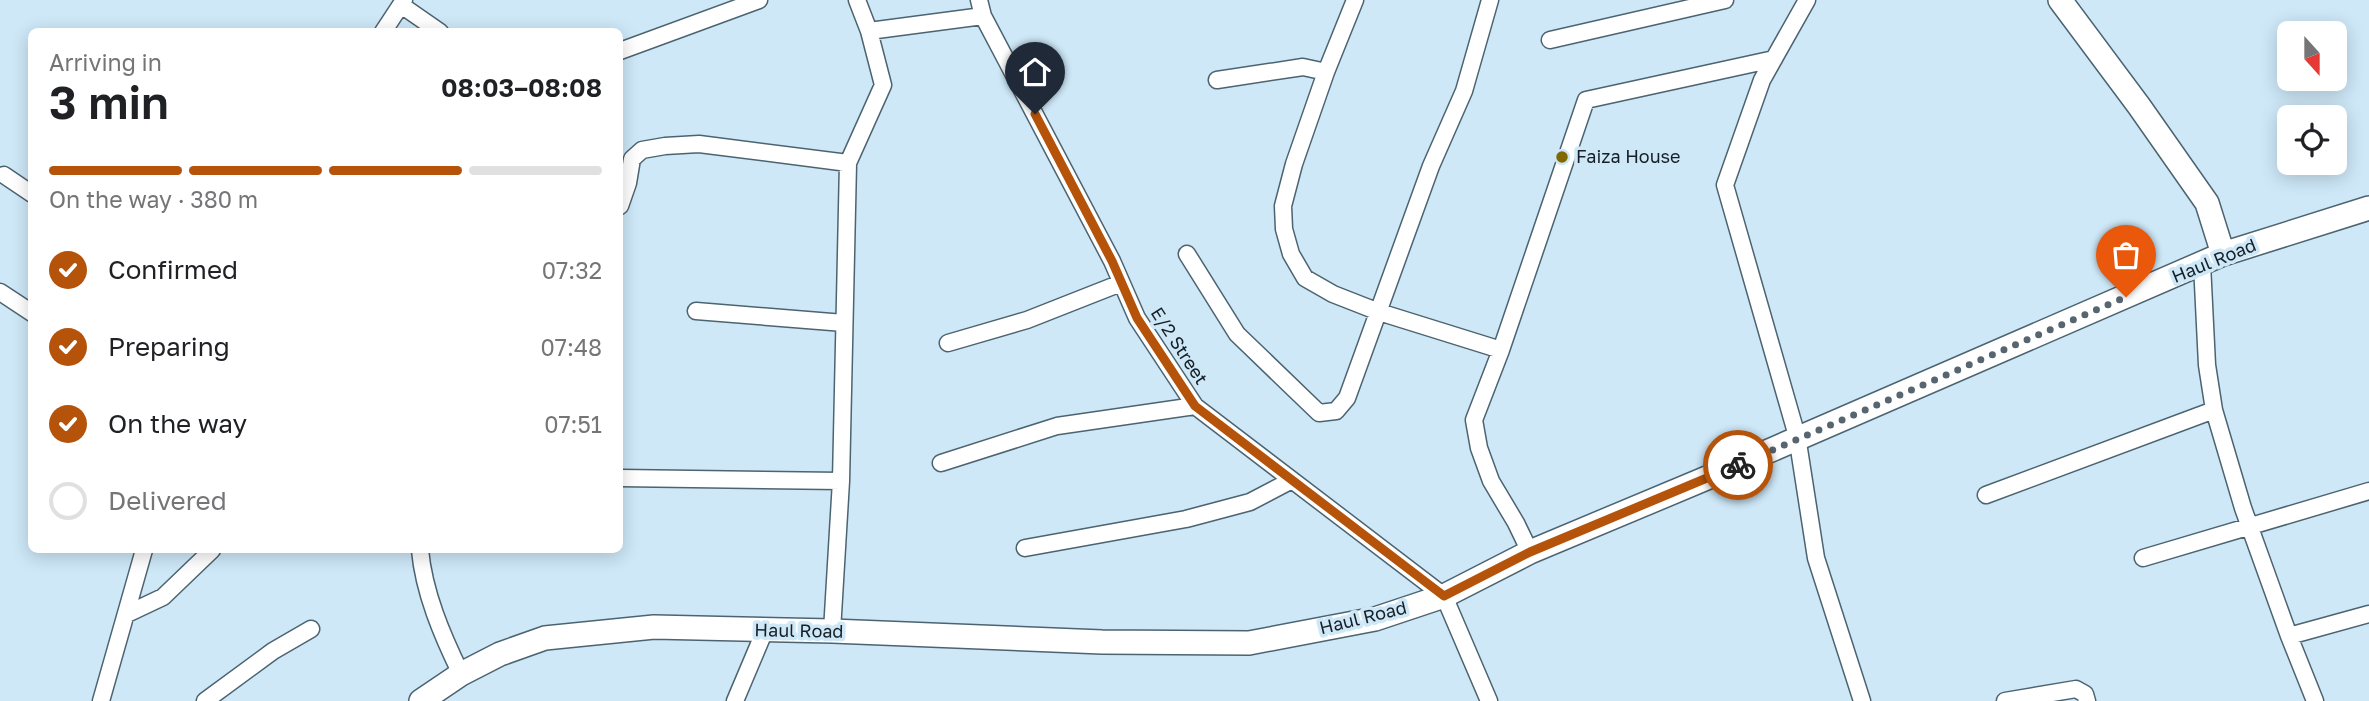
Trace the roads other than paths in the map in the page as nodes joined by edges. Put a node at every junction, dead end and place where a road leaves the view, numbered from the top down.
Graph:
1 (760, 0) edge
2 (857, 0) edge
3 (1355, 0) edge
4 (1490, 0) edge
5 (1725, 0) edge
6 (1807, 0) edge
7 (2060, 0) edge
8 (402, 3) edge
9 (981, 8) edge
10 (386, 28) edge
11 (435, 28) edge
12 (869, 31) junction
13 (1550, 40) dead end
14 (623, 50) edge
15 (1774, 59) junction
16 (1326, 72) junction
17 (1217, 80) dead end
18 (626, 155) edge
19 (848, 163) junction
20 (4, 175) dead end
21 (28, 191) edge
22 (623, 197) edge
23 (2369, 208) edge
24 (1187, 254) dead end
25 (2223, 254) junction
26 (2202, 264) junction
27 (1121, 283) junction
28 (0, 292) edge
29 (28, 310) edge
30 (696, 311) dead end
31 (1378, 312) junction
32 (844, 323) junction
33 (948, 344) dead end
34 (1501, 349) junction
35 (1195, 406) junction
36 (2214, 410) junction
37 (1797, 439) junction
38 (941, 463) dead end
39 (623, 478) edge
40 (1292, 480) junction
41 (841, 481) junction
42 (2369, 491) edge
43 (1986, 495) dead end
44 (2250, 527) junction
45 (1025, 548) dead end
46 (1530, 552) junction
47 (143, 553) edge
48 (209, 553) edge
49 (421, 553) edge
50 (2143, 558) dead end
51 (1444, 596) junction
52 (127, 614) junction
53 (2369, 614) edge
54 (311, 629) dead end
55 (765, 630) junction
56 (832, 631) junction
57 (2289, 636) junction
58 (461, 674) junction
59 (101, 701) edge
60 (205, 701) edge
61 (421, 701) edge
62 (735, 701) edge
63 (1489, 701) edge
64 (1862, 701) edge
65 (2005, 701) edge
66 (2087, 701) edge
67 (2315, 701) edge

1 - 14 street
2 - 12 street
3 - 16 street
4 - 31 street
5 - 13 street
6 - 15 street
7 - 25 main road
8 - 10 street
8 - 11 street
9 - 12 street
9 - 27 street, E/2 Street
12 - 19 street
15 - 34 street
15 - 37 street
16 - 17 street
16 - 31 street
18 - 19 street
18 - 22 street
19 - 32 street
20 - 21 street
23 - 25 main road, Haul Road
24 - 31 street
25 - 26 main road, Haul Road
26 - 36 street
26 - 37 main road, Haul Road
27 - 33 street
27 - 35 street, E/2 Street
28 - 29 street
30 - 32 street
31 - 34 street
32 - 41 street
34 - 46 street
35 - 38 street
35 - 40 street, E/2 Street
36 - 43 street
36 - 44 street
37 - 46 main road, Haul Road
37 - 64 street
39 - 41 street
40 - 45 street
40 - 51 street, E/2 Street
41 - 56 street
42 - 44 street
44 - 50 street
44 - 57 street
46 - 51 main road, Haul Road
47 - 52 street
48 - 52 street
49 - 58 street
51 - 56 main road, Haul Road
51 - 63 street, E/2 Street
52 - 59 street
53 - 57 street
54 - 60 street
55 - 56 main road, Haul Road
55 - 58 main road, Haul Road
55 - 62 street
57 - 67 street
58 - 61 main road, Haul Road
65 - 66 street

